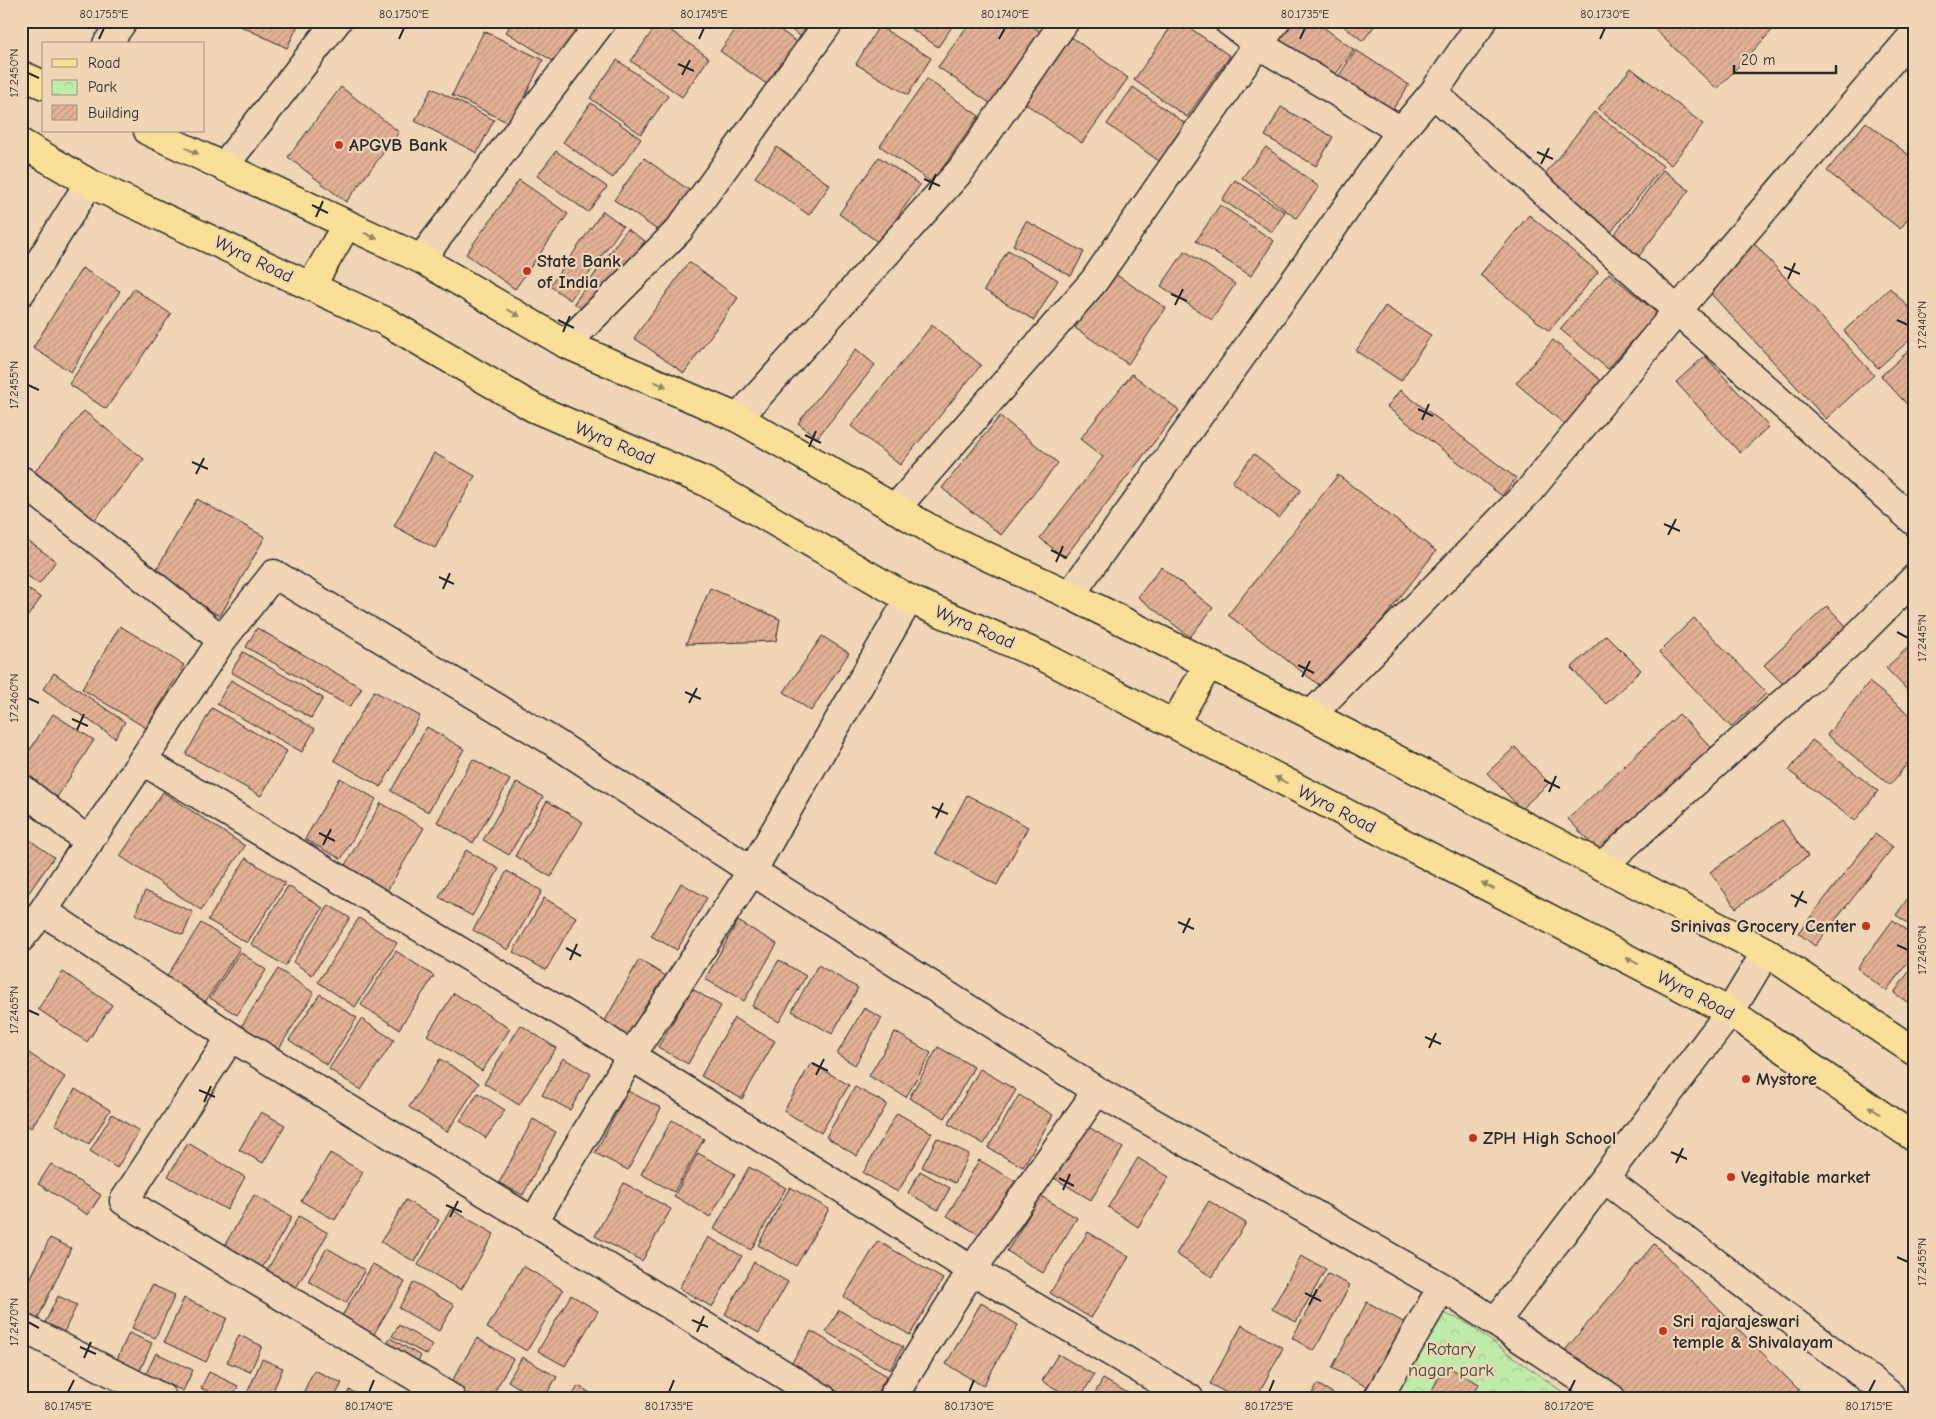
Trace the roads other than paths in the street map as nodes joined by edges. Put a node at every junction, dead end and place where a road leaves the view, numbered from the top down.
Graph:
1 (123, 21) edge
2 (337, 21) edge
3 (602, 21) edge
4 (830, 21) edge
5 (1065, 21) edge
6 (1228, 21) edge
7 (1276, 21) edge
8 (1482, 21) edge
9 (1915, 33) edge
10 (109, 42) edge
11 (1258, 44) junction
12 (21, 75) edge
13 (42, 84) edge
14 (1433, 93) junction
15 (1401, 131) junction
16 (150, 132) edge
17 (21, 143) edge
18 (224, 166) junction
19 (89, 183) junction
20 (347, 224) junction
21 (420, 259) junction
22 (311, 286) junction
23 (21, 292) edge
24 (1677, 311) junction
25 (566, 344) junction
26 (738, 418) junction
27 (21, 480) edge
28 (896, 509) junction
29 (1915, 522) edge
30 (1915, 578) edge
31 (1070, 595) junction
32 (909, 599) junction
33 (222, 640) junction
34 (1209, 664) junction
35 (1311, 715) junction
36 (1174, 724) junction
37 (143, 761) junction
38 (21, 788) edge
39 (89, 842) junction
40 (1602, 866) junction
41 (752, 871) junction
42 (43, 911) junction
43 (21, 938) edge
44 (1766, 952) junction
45 (1730, 1012) junction
46 (231, 1037) junction
47 (1915, 1052) edge
48 (631, 1056) junction
49 (1097, 1091) junction
50 (1915, 1138) edge
51 (1604, 1179) junction
52 (533, 1223) junction
53 (972, 1270) junction
54 (1442, 1287) junction
55 (1496, 1321) junction
56 (21, 1327) edge
57 (1890, 1395) dead end
58 (162, 1398) edge
59 (451, 1398) edge
60 (822, 1398) edge
61 (892, 1398) edge
62 (1189, 1398) edge
63 (1378, 1398) edge
64 (1611, 1398) edge

1 - 10 street
2 - 18 street
3 - 21 street
4 - 25 street
5 - 26 street
6 - 11 street
7 - 11 street
8 - 14 street
9 - 24 street
11 - 15 street
11 - 28 street
12 - 13 main road
14 - 15 street
14 - 24 street
15 - 31 street
16 -> 18 main road
17 - 19 main road, Wyra Road
18 - 20 main road
19 - 22 main road, Wyra Road
19 - 23 street
20 -> 21 main road
20 - 22 main road
21 -> 25 main road
22 - 32 main road, Wyra Road
24 - 29 street
24 - 35 street
25 -> 26 main road
26 - 28 main road
27 - 33 street
28 - 31 main road
30 - 40 street
31 - 34 main road
32 - 36 main road, Wyra Road
32 - 41 street
33 - 37 street
33 - 41 street
34 - 35 main road
34 - 36 main road
35 - 40 main road
45 -> 36 main road, Wyra Road
37 - 39 street
37 - 48 street
38 - 39 street
39 - 42 street
40 - 44 main road
41 - 48 street
41 - 49 street
42 - 43 street
42 - 46 street
44 - 45 street
44 - 47 main road
50 -> 45 main road, Wyra Road
45 - 51 street
46 - 52 street
46 - 59 street
48 - 52 street
48 - 53 street
49 - 53 street
49 - 54 street
51 - 55 street
51 - 57 street
52 - 60 street
53 - 61 street
53 - 62 street
54 - 55 street
54 - 63 street
55 - 64 street
56 - 58 street

